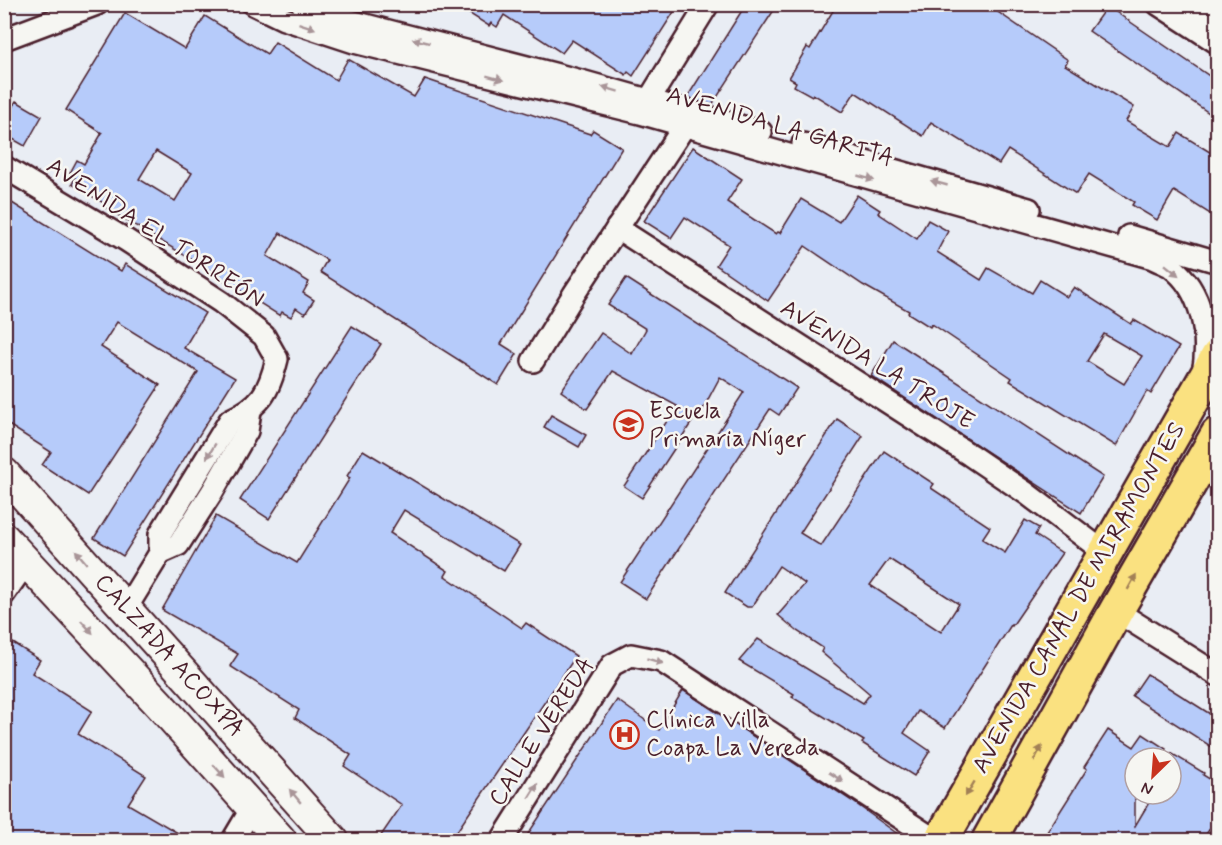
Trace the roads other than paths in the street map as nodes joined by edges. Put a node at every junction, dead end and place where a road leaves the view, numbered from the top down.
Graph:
1 (97, 4) edge
2 (253, 4) edge
3 (302, 4) edge
4 (708, 4) edge
5 (1158, 4) edge
6 (1195, 4) edge
7 (1218, 19) edge
8 (4, 39) edge
9 (1218, 43) edge
10 (644, 107) junction
11 (688, 119) junction
12 (4, 167) edge
13 (617, 228) junction
14 (1218, 262) edge
15 (533, 361) dead end
16 (1210, 369) edge
17 (1218, 434) edge
18 (4, 473) edge
19 (4, 538) edge
20 (1104, 552) junction
21 (27, 561) junction
22 (4, 594) edge
23 (125, 610) junction
24 (1116, 611) junction
25 (1218, 675) edge
26 (198, 688) junction
27 (169, 715) junction
28 (252, 808) junction
29 (233, 840) edge
30 (281, 840) edge
31 (333, 840) edge
32 (502, 840) edge
33 (934, 840) edge
34 (941, 840) edge
35 (989, 840) edge

1 - 8 street
2 -> 10 street, AVENIDA LA GARITA
10 -> 3 street, AVENIDA LA GARITA
4 - 10 street
5 - 9 street
6 - 7 street
10 - 11 street, AVENIDA LA GARITA
11 - 13 street
14 -> 11 street, AVENIDA LA GARITA
11 -> 16 street, AVENIDA LA GARITA
12 - 23 street, AVENIDA EL TORREÓN
13 - 15 street
13 - 20 street, AVENIDA LA TROJE
16 - 20 main road, AVENIDA CANAL DE MIRAMONTES
24 -> 17 main road, AVENIDA CANAL DE MIRAMONTES
23 -> 18 main road, CALZADA ACOXPA
19 - 21 main road, CALZADA ACOXPA
20 -> 34 main road, AVENIDA CANAL DE MIRAMONTES
21 - 22 street
21 -> 27 main road, CALZADA ACOXPA
23 - 26 main road, CALZADA ACOXPA
24 - 25 street
35 -> 24 main road, AVENIDA CANAL DE MIRAMONTES
26 - 27 main road
31 -> 26 main road, CALZADA ACOXPA
27 -> 28 main road, CALZADA ACOXPA
28 - 29 street
28 - 30 main road, CALZADA ACOXPA
32 -> 33 street, CALLE VEREDA

